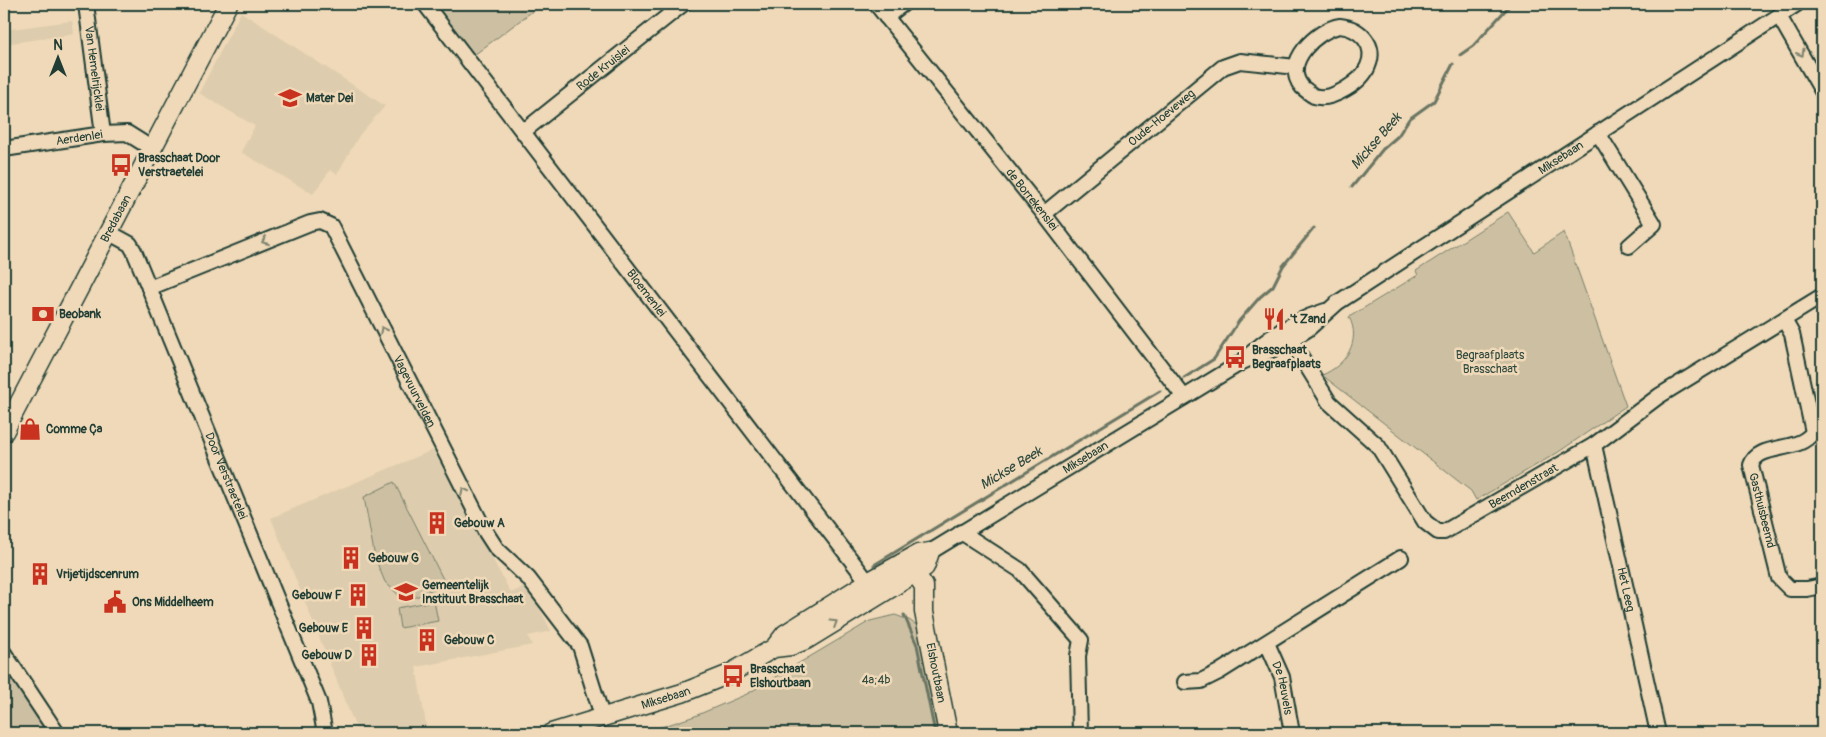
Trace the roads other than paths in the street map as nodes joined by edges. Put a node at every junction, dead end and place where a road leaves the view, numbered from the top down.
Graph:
1 (86, 4) edge
2 (228, 4) edge
3 (425, 4) edge
4 (683, 4) edge
5 (876, 4) edge
6 (902, 4) edge
7 (1797, 4) edge
8 (886, 16) junction
9 (1779, 16) junction
10 (1296, 67) junction
11 (1822, 91) edge
12 (524, 131) junction
13 (1598, 133) junction
14 (103, 134) junction
15 (151, 148) junction
16 (4, 149) edge
17 (1044, 214) junction
18 (108, 232) junction
19 (1629, 246) dead end
20 (149, 288) junction
21 (1822, 296) edge
22 (1784, 320) junction
23 (1287, 334) junction
24 (1184, 397) junction
25 (4, 432) edge
26 (1594, 445) junction
27 (960, 532) junction
28 (930, 552) joint
29 (1401, 558) dead end
30 (905, 570) junction
31 (868, 582) junction
32 (1822, 586) edge
33 (864, 604) junction
34 (783, 643) junction
35 (1267, 643) junction
36 (4, 653) edge
37 (1185, 682) dead end
38 (603, 719) junction
39 (57, 733) edge
40 (326, 733) edge
41 (551, 733) edge
42 (948, 733) edge
43 (1080, 733) edge
44 (1292, 733) edge
45 (1658, 733) edge

1 - 14 street, Van Hemelrijcklei
2 - 15 main road, Bredabaan
3 - 12 street, Bloemenlei
4 - 12 street, Rode Kruislei
5 - 8 street, de Borrekenslei
6 - 8 street
7 - 9 street, Miksebaan
8 - 17 street, de Borrekenslei
9 -> 11 street
9 - 13 street, Miksebaan
10 - 10 street
10 - 17 street, Oude-Hoeveweg
12 - 31 street, Bloemenlei
13 - 19 street
13 - 23 street, Miksebaan
14 - 15 street, Aerdenlei
14 - 16 street, Aerdenlei
15 - 18 main road, Bredabaan
17 - 24 street, de Borrekenslei
18 - 20 street, Door Verstraetelei
18 - 25 main road, Bredabaan
38 -> 20 street, Vagevuurvelden
20 - 40 street, Door Verstraetelei
21 - 22 street, Beemdenstraat
22 - 26 street, Beemdenstraat
22 - 32 street, Gasthuisbeemd
23 - 24 street, Miksebaan
23 - 26 street, Beemdenstraat
24 - 27 street, Miksebaan
26 - 45 street, Het Leeg
27 - 28 street, Miksebaan
27 - 43 street
28 - 30 main road, Miksebaan
29 - 35 street
30 - 31 main road, Miksebaan
30 - 33 main road, Miksebaan
30 - 42 main road, Elshoutbaan
31 - 33 street
31 - 34 main road, Miksebaan
34 -> 33 main road, Miksebaan
34 - 38 main road, Miksebaan
35 - 37 street
35 - 44 street, De Heuvels
36 - 39 street
38 - 41 main road, Miksebaan

